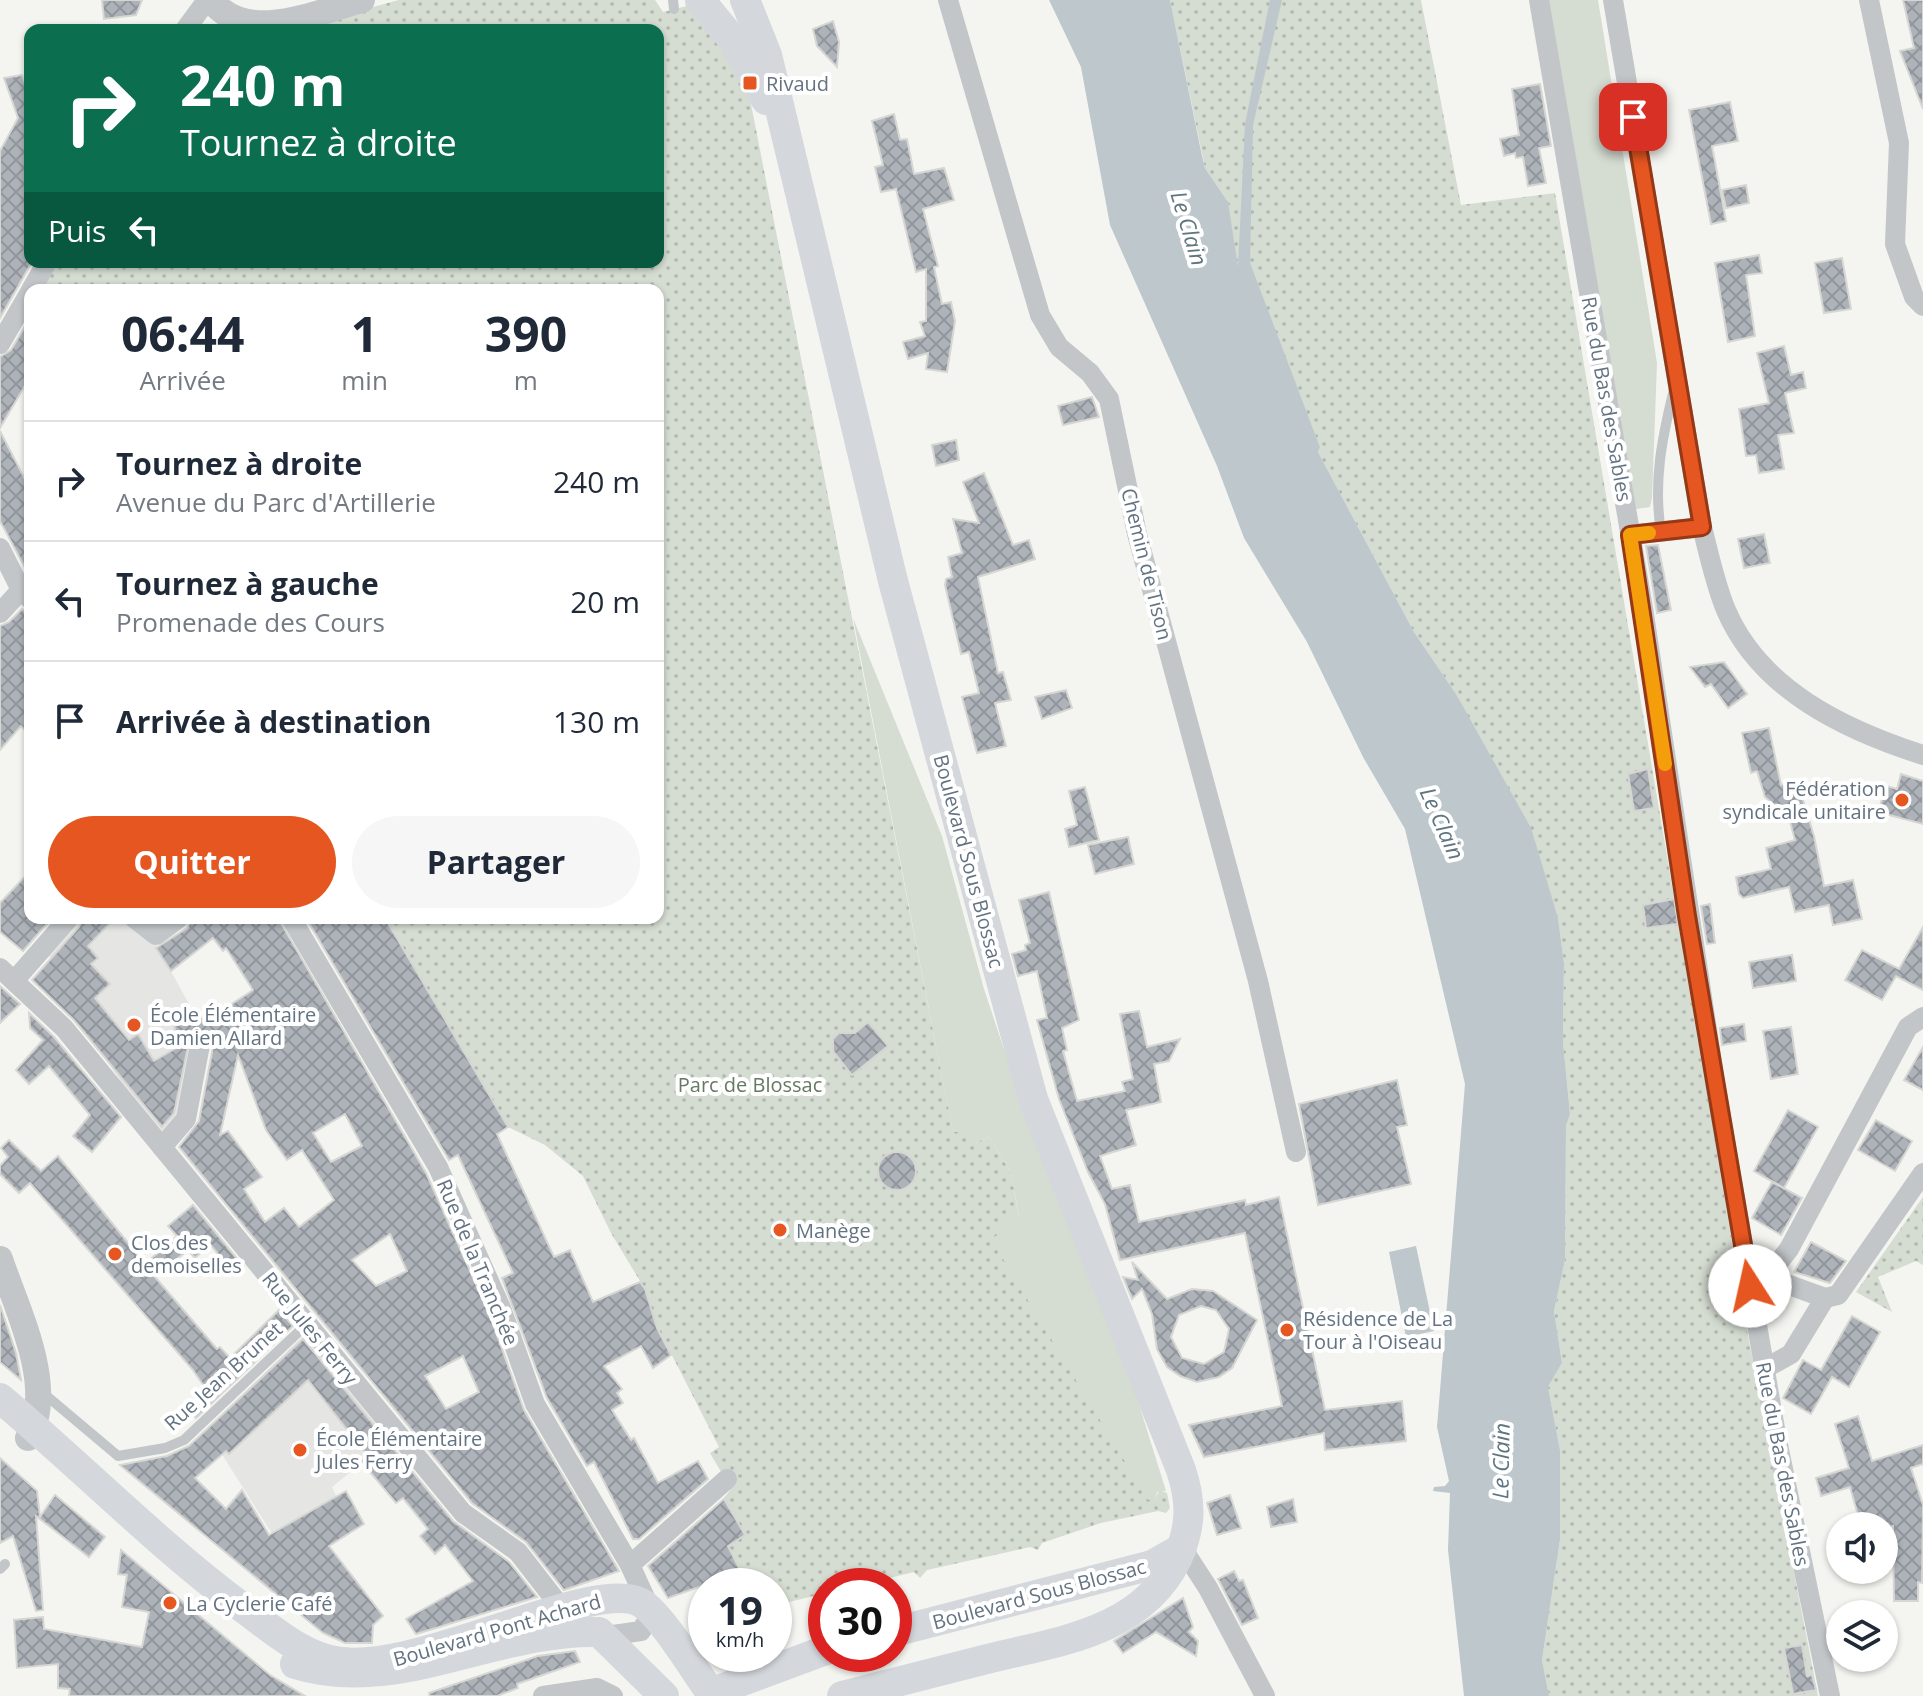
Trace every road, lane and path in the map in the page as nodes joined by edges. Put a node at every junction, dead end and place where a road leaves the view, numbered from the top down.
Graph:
1 (209, 0) edge
2 (362, 0) edge
3 (745, 0) edge
4 (948, 0) edge
5 (1539, 0) edge
6 (1613, 0) edge
7 (1869, 0) edge
8 (682, 3) edge
9 (190, 24) edge
10 (789, 158) junction
11 (24, 302) edge
12 (1923, 306) edge
13 (0, 344) edge
14 (1676, 380) junction
15 (1702, 527) junction
16 (1661, 532) junction
17 (1630, 535) junction
18 (0, 548) edge
19 (24, 592) edge
20 (24, 595) edge
21 (0, 613) edge
22 (1923, 755) edge
23 (62, 924) edge
24 (142, 924) edge
25 (171, 924) edge
26 (295, 924) edge
27 (7, 974) edge
28 (1923, 1017) edge
29 (200, 1045) dead end
30 (162, 1147) junction
31 (1296, 1152) dead end
32 (1923, 1173) edge
33 (0, 1259) edge
34 (1759, 1281) junction
35 (1825, 1298) junction
36 (307, 1324) junction
37 (1764, 1369) junction
38 (40, 1391) junction
39 (0, 1398) edge
40 (0, 1415) edge
41 (31, 1433) junction
42 (727, 1479) dead end
43 (1182, 1548) junction
44 (630, 1565) junction
45 (216, 1588) junction
46 (563, 1610) junction
47 (652, 1613) junction
48 (912, 1627) edge
49 (606, 1636) junction
50 (765, 1672) edge
51 (778, 1672) edge
52 (712, 1695) edge
53 (543, 1696) edge
54 (613, 1696) edge
55 (664, 1696) edge
56 (750, 1696) edge
57 (842, 1696) edge
58 (1265, 1696) edge
59 (1830, 1696) edge

1 - 2 street
1 - 9 street
3 - 10 main road, Boulevard Sous Blossac
4 - 31 street, Chemin de Tison
5 - 17 street, Rue du Bas des Sables
6 - 14 street
7 - 12 street
8 - 10 main road, Boulevard Sous Blossac
10 - 43 main road, Boulevard Sous Blossac
11 - 13 street
14 - 15 street
14 - 16 lane
15 - 16 street
15 - 22 street
16 - 17 street
17 - 34 street, Rue du Bas des Sables
18 - 19 street
20 - 21 street
23 - 27 street
24 - 25 street
26 - 44 street, Rue de la Tranchée
27 - 30 street, Rue Jules Ferry
28 - 34 street
29 - 30 street
30 - 36 street, Rue Jules Ferry
32 - 35 street
33 - 38 street
34 - 35 street
34 - 37 street, Rue du Bas des Sables
35 - 37 street
36 - 38 lane, Rue Jean Brunet
36 - 46 street, Rue Jules Ferry
37 - 59 street, Rue du Bas des Sables
38 - 41 street
39 - 41 main road, Boulevard Pont Achard
40 - 41 main road, Boulevard Pont Achard
41 - 45 main road, Boulevard Pont Achard
42 - 44 street
43 - 48 main road, Boulevard Sous Blossac
43 - 57 main road, Boulevard Sous Blossac
43 - 58 street
44 - 47 street, Rue de la Tranchée
45 - 46 main road, Boulevard Pont Achard
45 - 49 main road, Boulevard Pont Achard
46 - 47 main road, Boulevard Pont Achard
47 - 49 street, Boulevard Pont Achard
47 - 52 main road
49 - 55 main road, Boulevard Pont Achard
50 - 52 main road
51 - 56 main road
53 - 54 street

